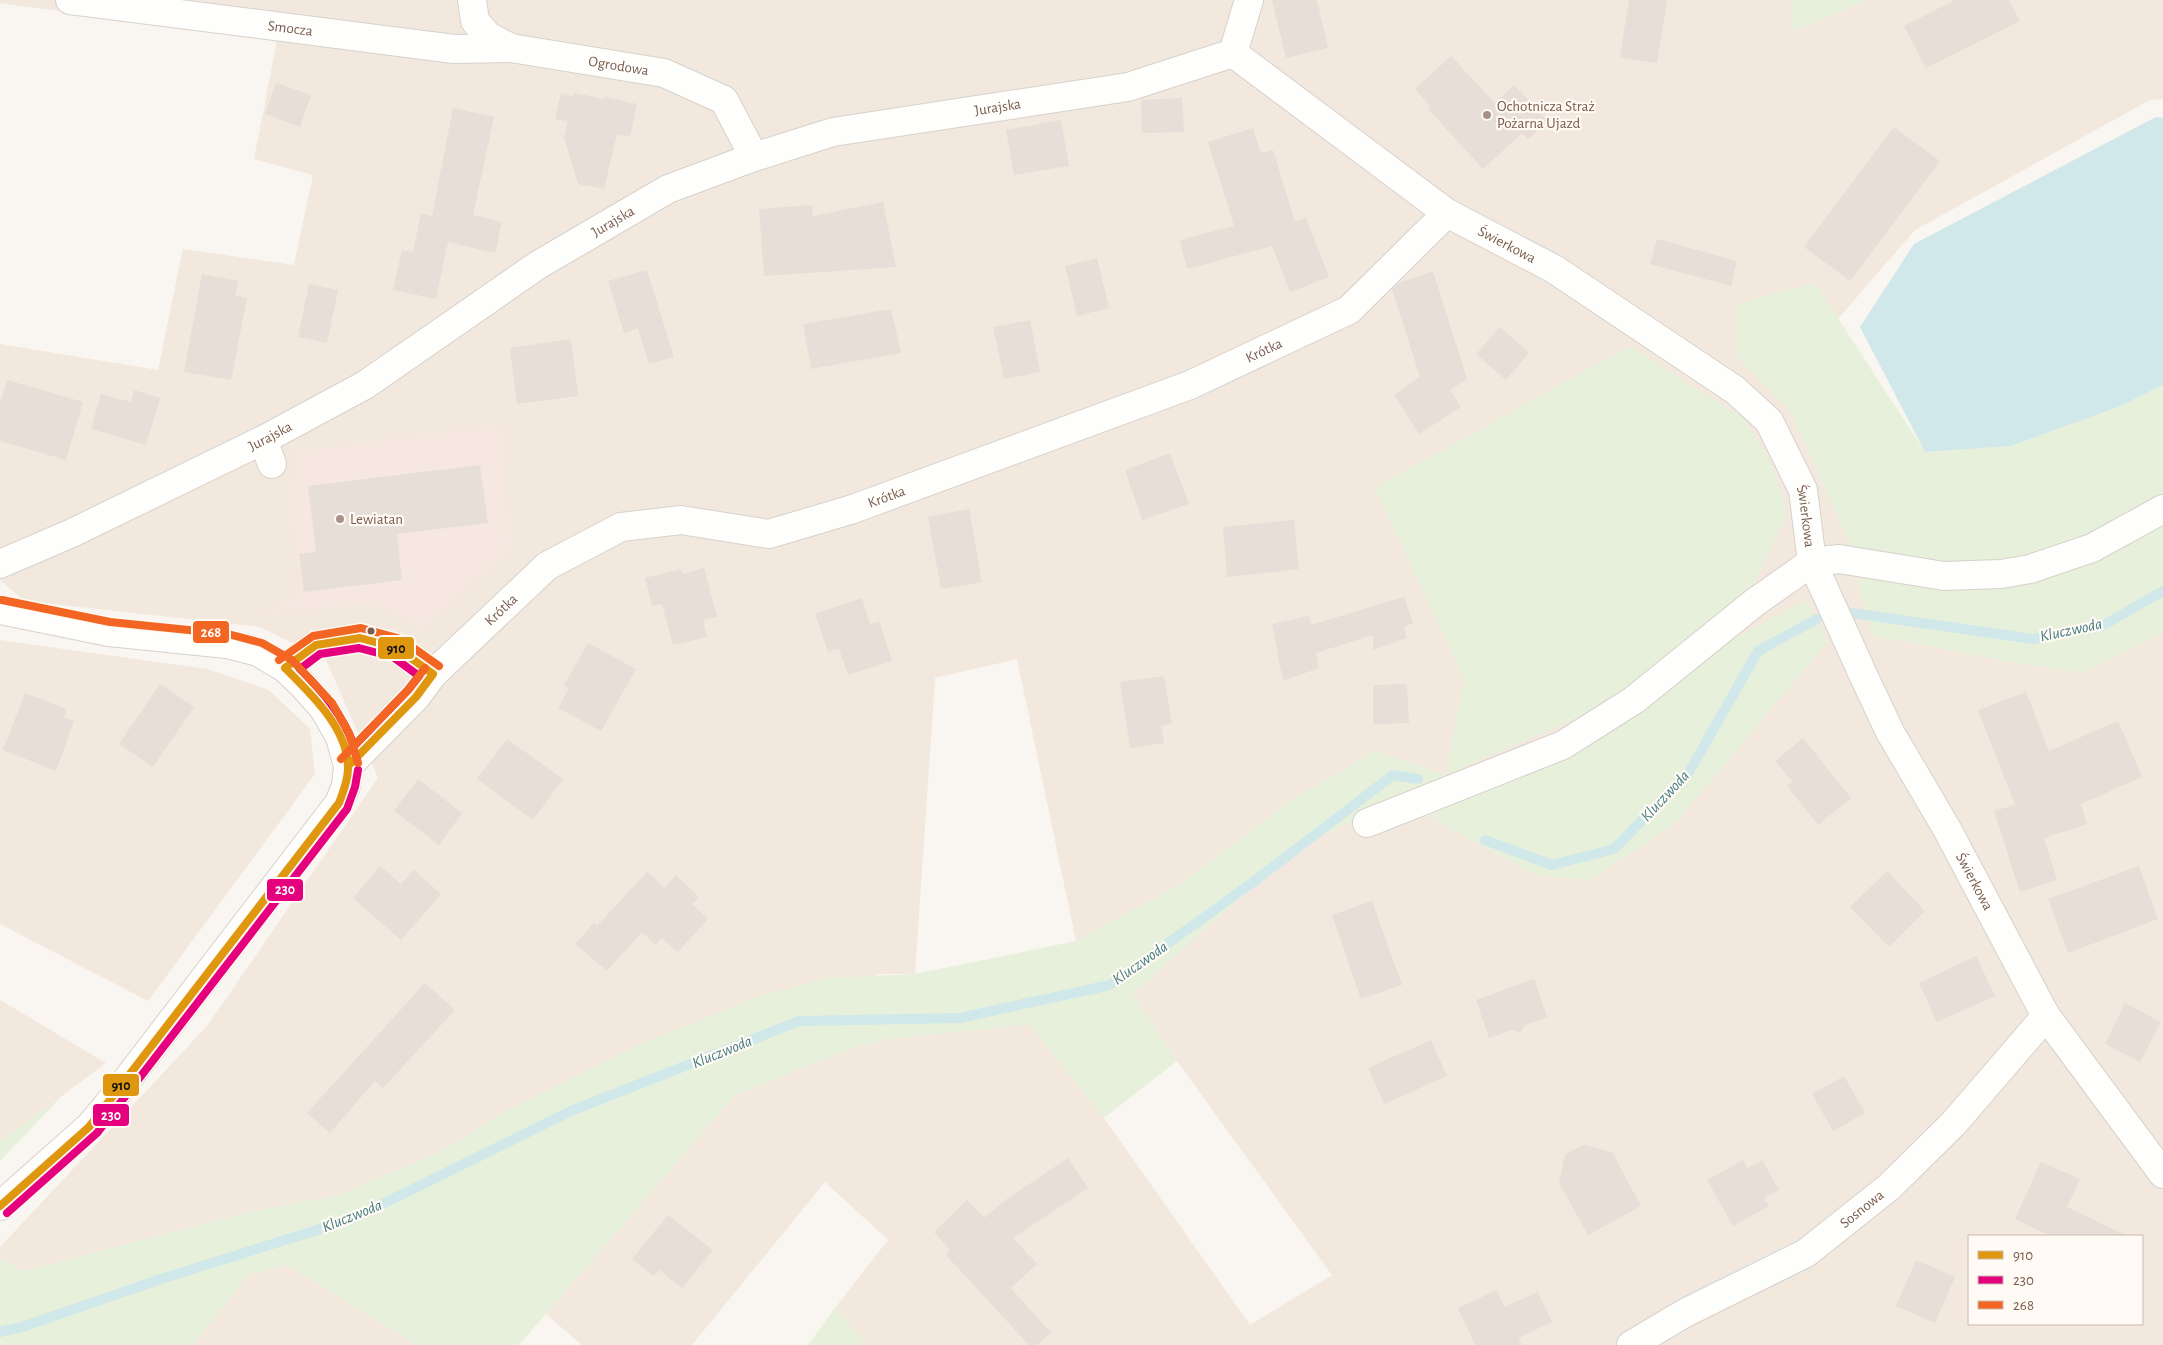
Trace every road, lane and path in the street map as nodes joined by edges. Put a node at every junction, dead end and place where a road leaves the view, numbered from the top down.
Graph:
1 (70, 0) edge
2 (472, 0) edge
3 (1249, 0) edge
4 (511, 48) junction
5 (1233, 53) junction
6 (754, 156) junction
7 (1447, 213) junction
8 (2163, 509) edge
9 (1812, 562) junction
10 (0, 564) edge
11 (0, 610) edge
12 (285, 668) junction
13 (433, 674) junction
14 (348, 766) junction
15 (1367, 823) dead end
16 (2046, 1016) junction
17 (2163, 1174) edge
18 (0, 1206) edge
19 (1631, 1345) edge

1 - 4 street, Smocza
2 - 4 street, Ogrodowa
3 - 5 street
4 - 6 street, Ogrodowa
5 - 6 street, Jurajska
5 - 7 street, Świerkowa
6 - 10 street, Jurajska
7 - 9 street, Świerkowa
7 - 13 street, Krótka
8 - 9 street
9 - 15 street
9 - 16 street, Świerkowa
11 - 12 street
12 - 13 street
12 - 14 street
13 - 14 street, Krótka
14 - 18 street
16 - 17 street, Świerkowa
16 - 19 street, Sosnowa

